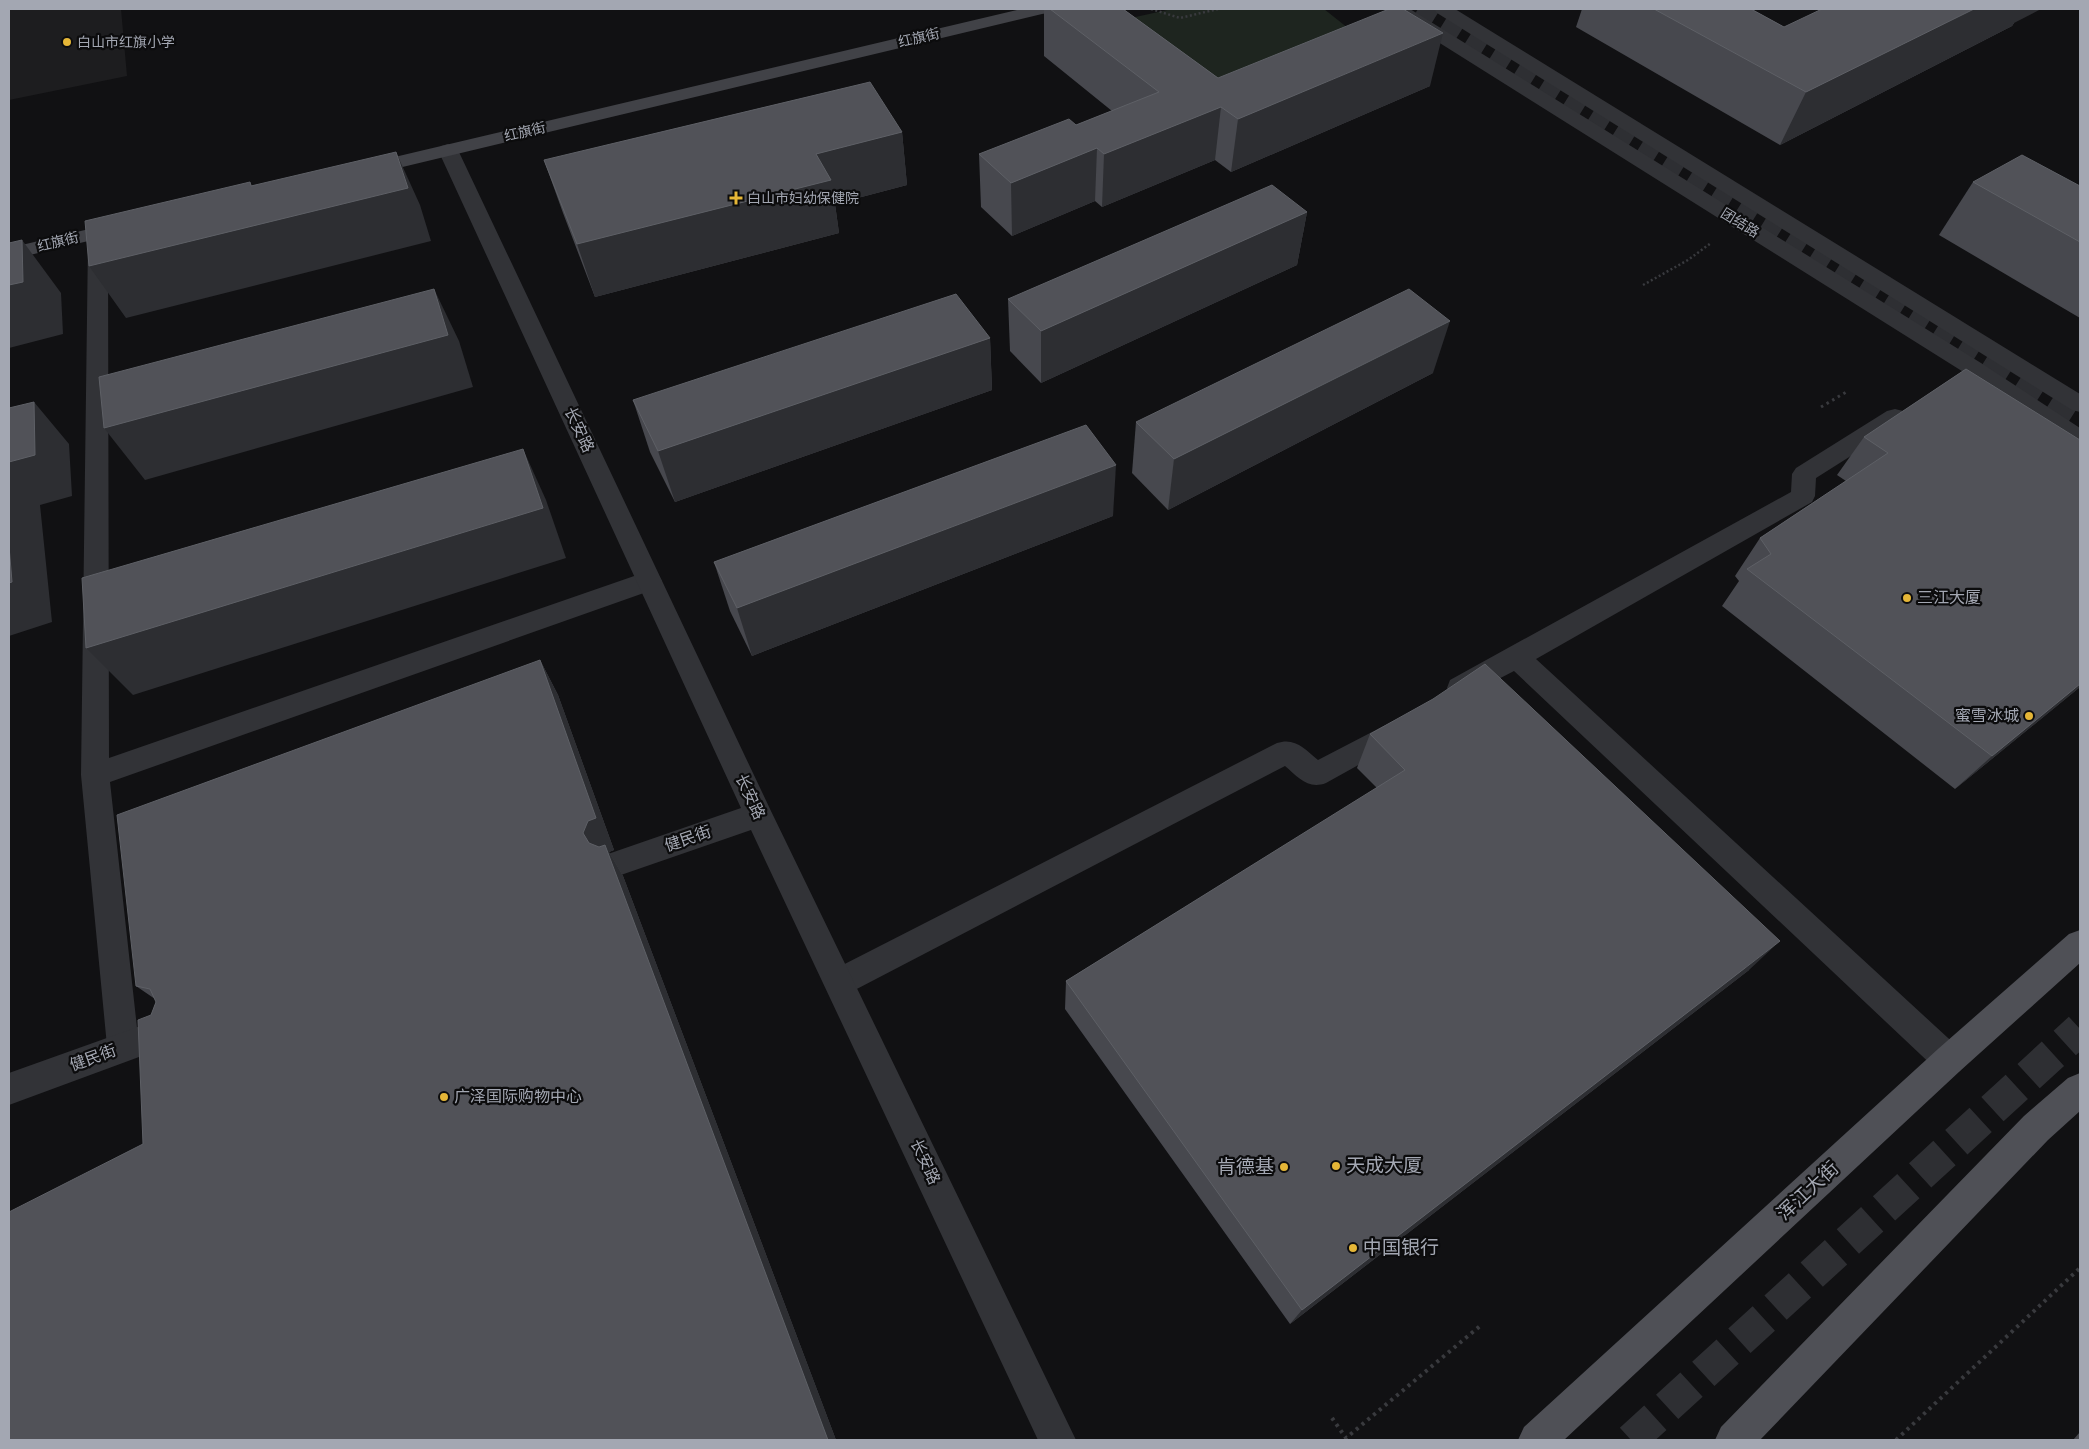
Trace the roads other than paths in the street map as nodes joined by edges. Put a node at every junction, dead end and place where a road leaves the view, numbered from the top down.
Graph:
1 (1042, 9) edge
2 (1398, 9) edge
3 (1443, 9) edge
4 (448, 150) junction
5 (351, 173) edge
6 (137, 224) edge
7 (98, 233) junction
8 (9, 254) edge
9 (1973, 368) junction
10 (1950, 382) edge
11 (1918, 402) edge
12 (2080, 404) edge
13 (2080, 439) edge
14 (649, 580) junction
15 (1516, 658) junction
16 (95, 775) junction
17 (758, 815) junction
18 (618, 863) dead end
19 (2080, 944) edge
20 (840, 982) junction
21 (177, 1028) edge
22 (123, 1046) junction
23 (1949, 1060) junction
24 (9, 1089) edge
25 (2080, 1089) edge
26 (1057, 1440) edge
27 (1538, 1440) edge
28 (1734, 1440) edge

1 - 4 main road, 红旗街
2 - 9 street, 团结路
3 - 12 street, 团结路
4 - 5 main road, 红旗街
4 - 14 street, 长安路
6 - 7 main road, 红旗街
7 - 8 main road, 红旗街
7 - 16 street
9 - 10 street
9 - 13 street, 团结路
11 - 15 street
14 - 16 street
14 - 17 street, 长安路
15 - 20 street
15 - 23 street
16 - 22 street
17 - 18 street, 健民街
17 - 20 street, 长安路
19 - 23 main road, 浑江大街
20 - 26 street, 长安路
21 - 22 street, 健民街
22 - 24 street, 健民街
23 - 27 main road, 浑江大街
25 - 28 main road

